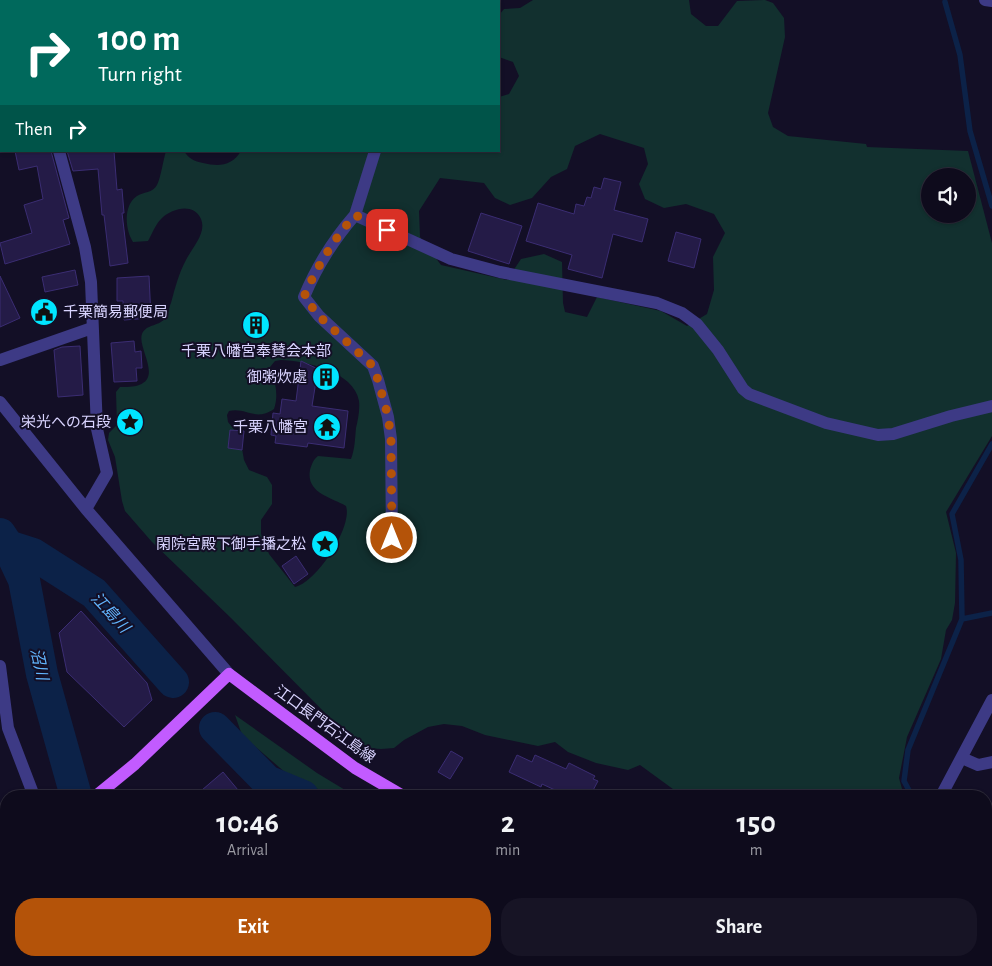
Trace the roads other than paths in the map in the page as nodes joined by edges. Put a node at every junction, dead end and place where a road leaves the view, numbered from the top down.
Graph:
1 (985, 0) edge
2 (992, 1) edge
3 (59, 152) edge
4 (375, 152) edge
5 (355, 215) junction
6 (92, 328) junction
7 (0, 360) edge
8 (0, 402) edge
9 (992, 406) edge
10 (86, 509) junction
11 (392, 538) dead end
12 (0, 666) edge
13 (229, 674) junction
14 (992, 700) edge
15 (962, 758) junction
16 (992, 762) edge
17 (32, 790) edge
18 (103, 790) edge
19 (394, 790) edge
20 (943, 790) edge

1 - 2 street
3 - 6 street
4 - 5 street
5 - 9 street
5 - 11 street
6 - 7 street
6 - 10 street
8 - 10 street
10 - 13 street
12 - 17 street
13 - 18 main road
13 - 19 main road, 江口長門石江島線
14 - 15 street
15 - 16 street
15 - 20 street

